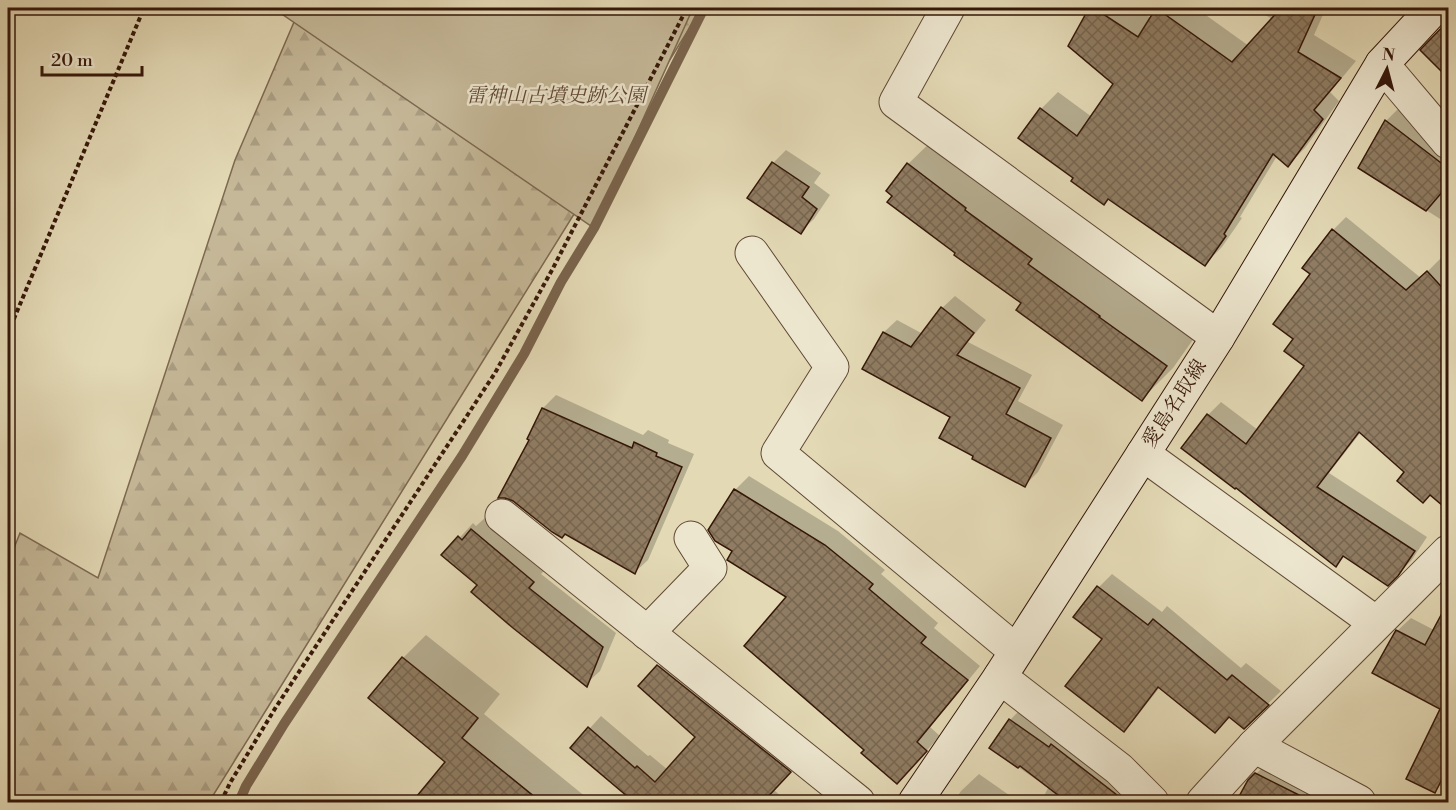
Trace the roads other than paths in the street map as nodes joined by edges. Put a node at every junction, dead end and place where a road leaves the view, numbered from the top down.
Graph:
1 (948, 8) edge
2 (1434, 8) edge
3 (1382, 64) junction
4 (1449, 142) edge
5 (752, 253) dead end
6 (1218, 337) junction
7 (1143, 454) junction
8 (502, 516) dead end
9 (691, 538) dead end
10 (1449, 552) edge
11 (1376, 623) junction
12 (647, 633) junction
13 (1008, 664) junction
14 (1254, 746) junction
15 (858, 802) edge
16 (915, 802) edge
17 (1152, 802) edge
18 (1203, 802) edge
19 (1359, 802) edge

1 - 6 street
2 - 3 street, 愛島名取線
3 - 4 street
3 - 6 street, 愛島名取線
5 - 13 street
6 - 7 street, 愛島名取線
7 - 11 street
7 - 13 street, 愛島名取線
8 - 12 street
9 - 12 street
10 - 11 street
11 - 14 street
12 - 15 street
13 - 16 street, 愛島名取線
13 - 17 street
14 - 18 street
14 - 19 street

